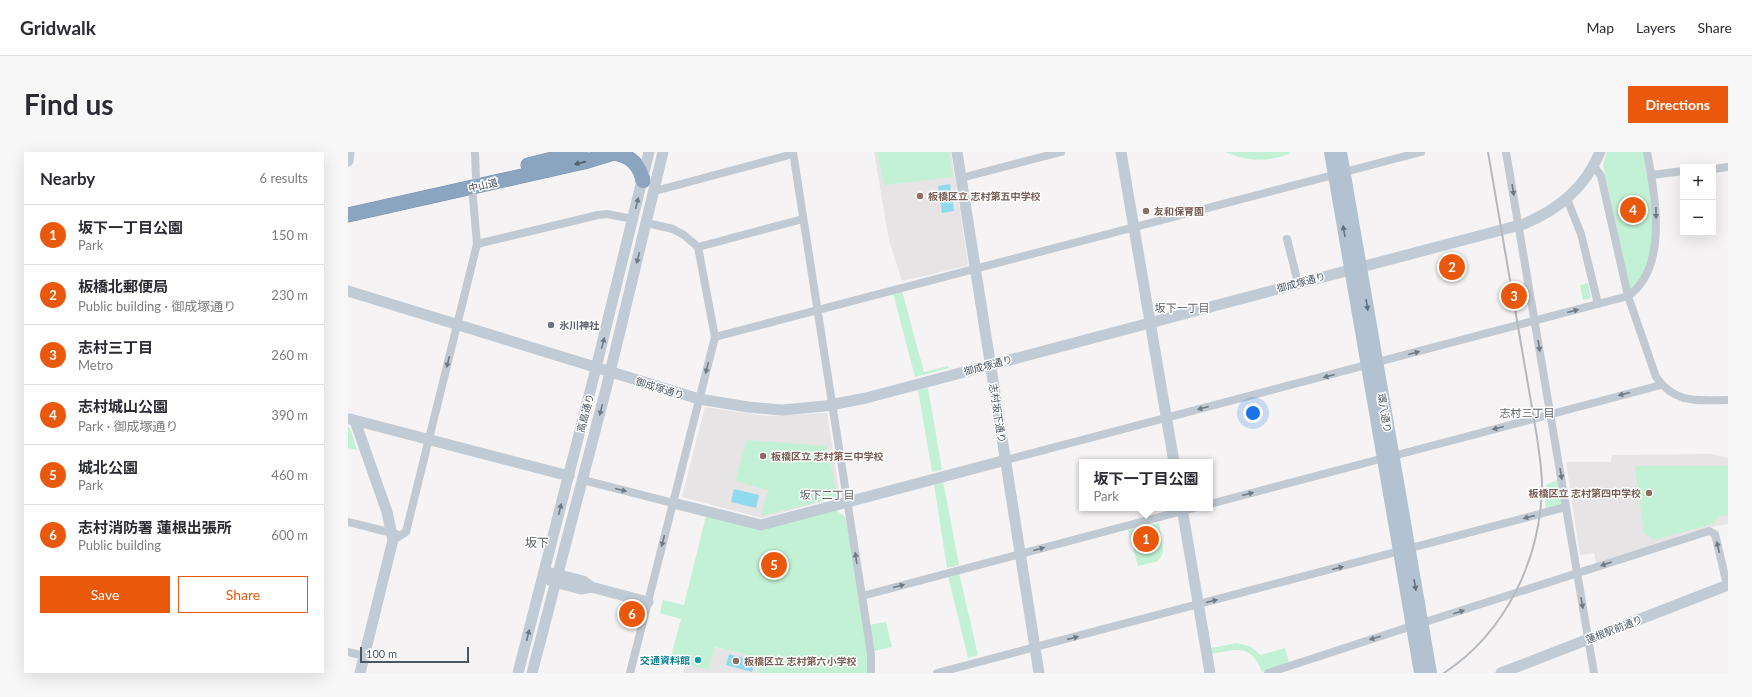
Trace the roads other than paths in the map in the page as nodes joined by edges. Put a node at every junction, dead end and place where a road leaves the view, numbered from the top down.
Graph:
1 (349, 152) edge
2 (475, 152) edge
3 (582, 152) edge
4 (649, 152) edge
5 (663, 152) edge
6 (957, 152) edge
7 (1060, 152) edge
8 (1121, 152) edge
9 (1330, 152) edge
10 (1341, 152) edge
11 (1421, 152) edge
12 (1506, 152) edge
13 (1647, 152) edge
14 (615, 153) edge
15 (793, 153) edge
16 (1596, 157) edge
17 (348, 161) edge
18 (1728, 167) edge
19 (1716, 169) edge
20 (1680, 172) edge
21 (1339, 173) junction
22 (1652, 175) junction
23 (961, 178) junction
24 (643, 181) junction
25 (474, 182) junction
26 (655, 191) junction
27 (1567, 199) junction
28 (348, 206) edge
29 (348, 215) edge
30 (803, 218) junction
31 (633, 219) junction
32 (647, 223) junction
33 (1518, 225) junction
34 (1134, 227) junction
35 (1287, 239) dead end
36 (477, 244) junction
37 (698, 247) junction
38 (975, 268) junction
39 (1356, 268) junction
40 (1297, 279) dead end
41 (348, 291) edge
42 (1628, 296) junction
43 (1598, 304) junction
44 (817, 310) junction
45 (1535, 321) junction
46 (1150, 322) junction
47 (457, 324) junction
48 (715, 337) junction
49 (1372, 364) junction
50 (990, 365) junction
51 (596, 368) junction
52 (610, 372) junction
53 (1661, 385) junction
54 (699, 399) junction
55 (1728, 400) edge
56 (832, 405) junction
57 (1550, 414) junction
58 (1166, 418) junction
59 (352, 420) edge
60 (429, 440) junction
61 (1388, 457) junction
62 (1173, 459) edge
63 (1006, 460) junction
64 (568, 476) junction
65 (583, 480) junction
66 (673, 503) junction
67 (847, 503) junction
68 (1213, 503) edge
69 (1566, 508) junction
70 (1178, 511) edge
71 (1182, 511) edge
72 (348, 522) edge
73 (396, 536) junction
74 (1404, 550) junction
75 (1020, 554) junction
76 (1577, 574) junction
77 (543, 575) junction
78 (557, 579) junction
79 (1728, 585) edge
80 (862, 596) junction
81 (648, 602) junction
82 (1198, 604) junction
83 (1417, 625) junction
84 (1588, 639) junction
85 (1035, 648) junction
86 (348, 652) edge
87 (364, 656) junction
88 (360, 673) edge
89 (518, 673) edge
90 (532, 673) edge
91 (630, 673) edge
92 (871, 673) edge
93 (938, 673) edge
94 (1039, 673) edge
95 (1210, 673) edge
96 (1268, 673) edge
97 (1420, 673) edge
98 (1431, 673) edge
99 (1501, 673) edge
100 (1594, 673) edge

1 - 17 street
2 - 25 street
3 - 25 highway, 中山道
4 - 24 street, 高島通り
5 - 26 street, 高島通り
6 - 23 street, 志村坂下通り
7 - 23 street
8 - 34 street
9 - 21 main road, 環八通り
10 - 21 main road, 環八通り
11 - 21 street
12 -> 33 street
13 - 22 street
14 - 24 highway
14 -> 25 highway, 中山道
15 - 26 street
15 - 30 street
16 - 27 street, 御成塚通り
16 - 42 street
18 - 19 street
20 - 22 street
21 - 34 street
21 - 39 main road, 環八通り
22 -> 42 street
23 - 38 street, 志村坂下通り
31 -> 24 street, 高島通り
25 - 28 highway, 中山道
25 - 29 highway, 中山道
25 - 36 street
26 - 32 street, 高島通り
27 - 33 street, 御成塚通り
27 - 43 street
30 - 37 street
30 - 44 street
31 - 36 street
51 -> 31 street, 高島通り
32 - 37 street
32 -> 52 street, 高島通り
33 - 39 street, 御成塚通り
33 - 45 street
34 - 38 street
34 - 46 street
35 - 40 street
36 - 47 street
37 - 48 street
38 - 44 street
38 - 50 street, 志村坂下通り
39 - 46 street, 御成塚通り
39 - 49 main road, 環八通り
41 - 47 street, 御成塚通り
42 - 43 street
42 - 53 street
45 -> 43 street
44 - 48 street
44 - 56 street
49 -> 45 street
45 -> 57 street
46 - 50 street, 御成塚通り
46 - 58 street
47 - 51 street, 御成塚通り
47 -> 60 street
48 -> 54 street
49 -> 58 street
49 - 61 main road, 環八通り
50 - 56 street, 御成塚通り
50 - 63 street, 志村坂下通り
51 - 52 street, 御成塚通り
51 - 64 street, 高島通り
52 - 54 street, 御成塚通り
52 -> 65 street, 高島通り
53 - 55 street
53 -> 57 street
54 - 56 street, 御成塚通り
54 - 66 street
56 - 67 street
57 -> 61 street
57 -> 69 street
58 - 62 street
58 - 63 street
59 - 60 street
59 - 73 street
60 - 64 street
60 - 73 street
68 -> 61 street
61 - 74 main road, 環八通り
63 - 67 street
63 - 75 street, 志村坂下通り
77 -> 64 street, 高島通り
65 -> 66 street
65 - 78 street, 高島通り
66 - 67 street
66 -> 81 street
80 -> 67 street
69 -> 74 street
69 - 76 street
75 -> 70 street
71 - 82 street
72 - 73 street
73 - 87 street
82 -> 74 street
74 - 83 main road, 環八通り
80 -> 75 street
75 - 85 street, 志村坂下通り
79 -> 76 street
83 -> 76 street
76 -> 84 street
77 - 78 street
89 -> 77 street, 高島通り
78 - 81 street
78 - 90 street, 高島通り
79 - 84 street, 蓮根駅前通り
80 - 92 street
81 - 91 street
85 -> 82 street
82 - 95 street
83 -> 96 street
83 - 97 main road, 環八通り
83 - 98 main road, 環八通り
84 - 99 street, 蓮根駅前通り
84 - 100 street
85 - 93 street
85 - 94 street, 志村坂下通り
86 - 87 street
87 - 88 street

